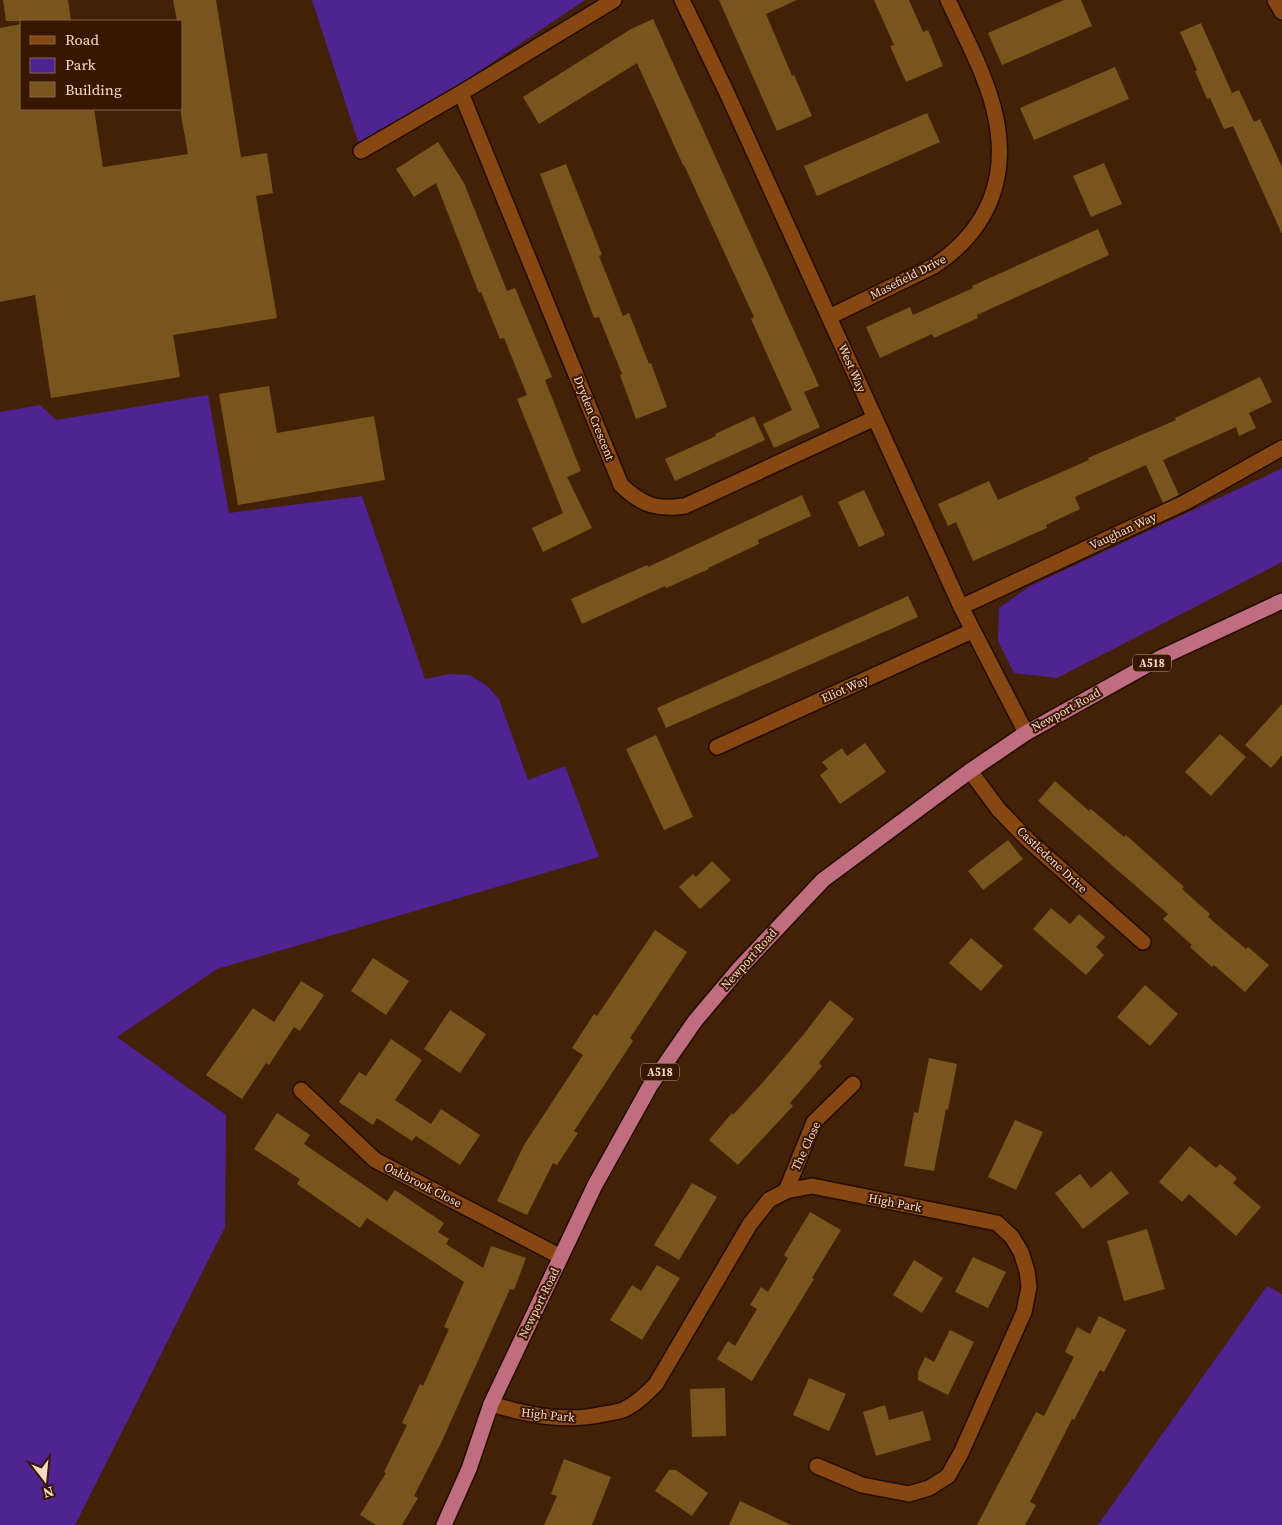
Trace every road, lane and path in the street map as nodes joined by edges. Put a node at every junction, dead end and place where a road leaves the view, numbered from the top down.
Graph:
1 (614, 0) edge
2 (682, 0) edge
3 (948, 0) edge
4 (1275, 0) edge
5 (1282, 12) edge
6 (461, 93) junction
7 (361, 151) dead end
8 (829, 316) junction
9 (874, 418) junction
10 (1282, 448) edge
11 (1282, 600) edge
12 (961, 607) junction
13 (972, 631) junction
14 (1026, 733) junction
15 (716, 747) dead end
16 (970, 771) junction
17 (1142, 942) dead end
18 (853, 1084) dead end
19 (301, 1090) dead end
20 (786, 1191) junction
21 (561, 1257) junction
22 (490, 1404) junction
23 (817, 1466) dead end
24 (444, 1525) edge

1 - 6 street
2 - 8 street, West Way
3 - 8 street, Masefield Drive
4 - 5 street
6 - 7 street
6 - 9 street, Dryden Crescent
8 - 9 street, West Way
9 - 12 street, West Way
10 - 12 street, Vaughan Way
11 - 14 highway, Newport Road / A518
12 - 13 street, West Way
13 - 14 street, West Way
13 - 15 street, Eliot Way
14 - 16 highway, Newport Road / A518
16 - 17 street, Castledene Drive
16 - 21 highway, Newport Road / A518
18 - 20 street, The Close
19 - 21 street, Oakbrook Close
20 - 22 street, High Park
20 - 23 street, High Park
21 - 22 highway, Newport Road / A518
22 - 24 highway, Newport Road / A518

